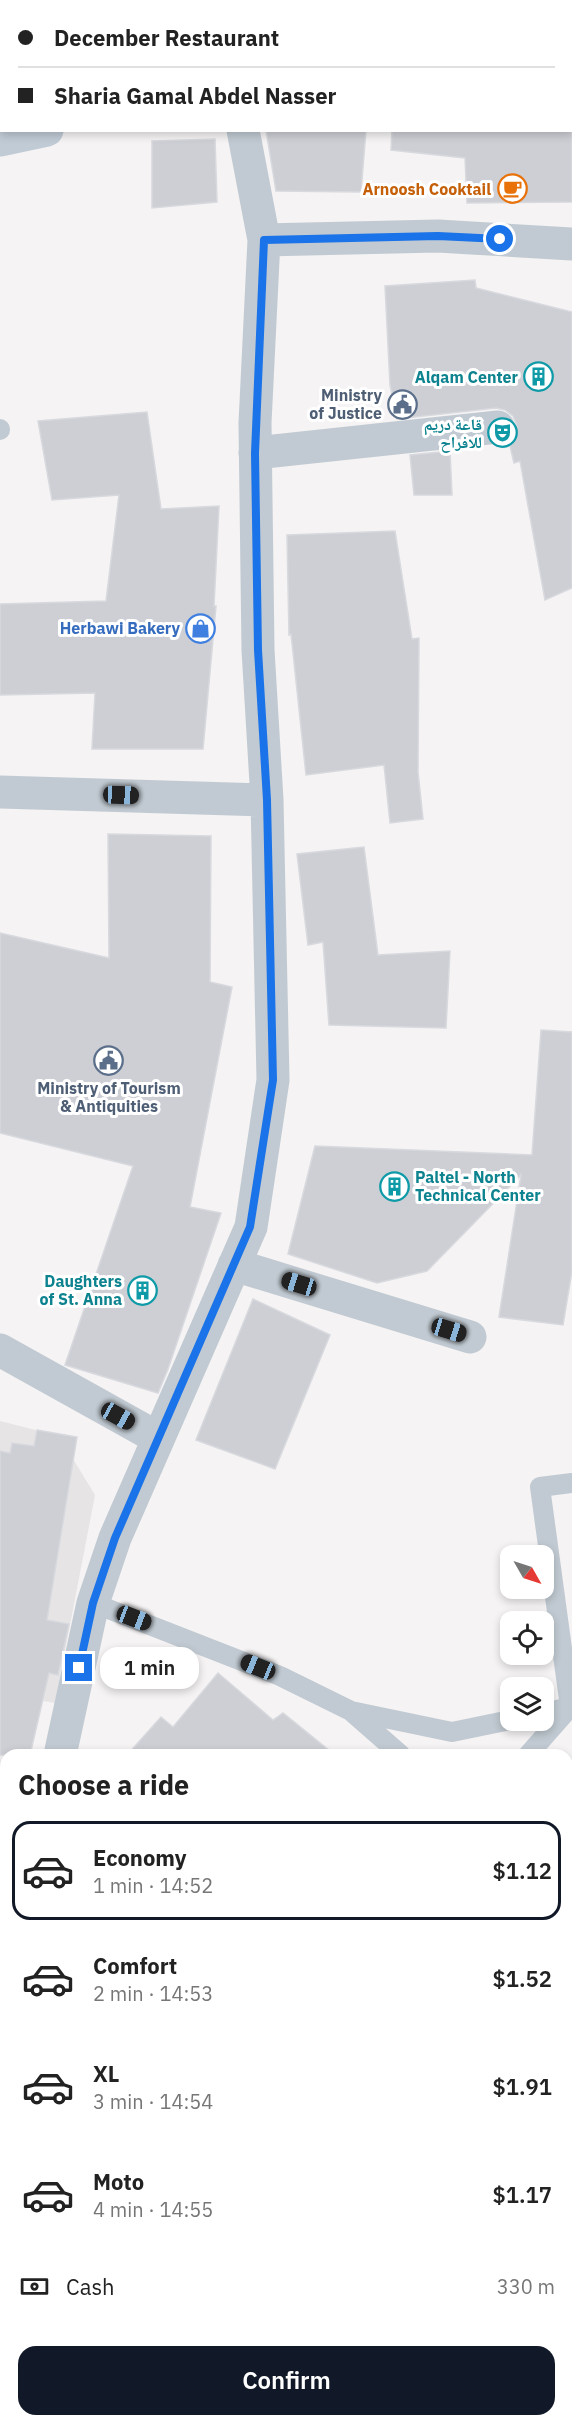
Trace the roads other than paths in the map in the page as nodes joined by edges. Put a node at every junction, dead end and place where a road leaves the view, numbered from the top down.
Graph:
1 (38, 132) edge
2 (243, 132) edge
3 (0, 140) edge
4 (264, 240) junction
5 (572, 244) edge
6 (498, 427) dead end
7 (255, 453) junction
8 (0, 792) edge
9 (267, 800) junction
10 (234, 1264) junction
11 (471, 1337) dead end
12 (0, 1350) edge
13 (158, 1438) junction
14 (572, 1483) edge
15 (93, 1603) junction
16 (571, 1707) edge
17 (351, 1711) junction
18 (554, 1711) edge
19 (500, 1722) edge
20 (61, 1749) edge
21 (394, 1749) edge
22 (533, 1749) edge

1 - 3 street
2 - 4 street
4 - 5 street
4 - 7 street
6 - 7 street
7 - 9 street
8 - 9 street
9 - 10 street
10 - 11 street
10 - 13 street
12 - 13 street
13 - 15 street
14 - 16 lane
15 - 17 lane
15 - 20 street
16 - 18 lane
16 - 22 lane
17 - 19 lane
17 - 21 lane

